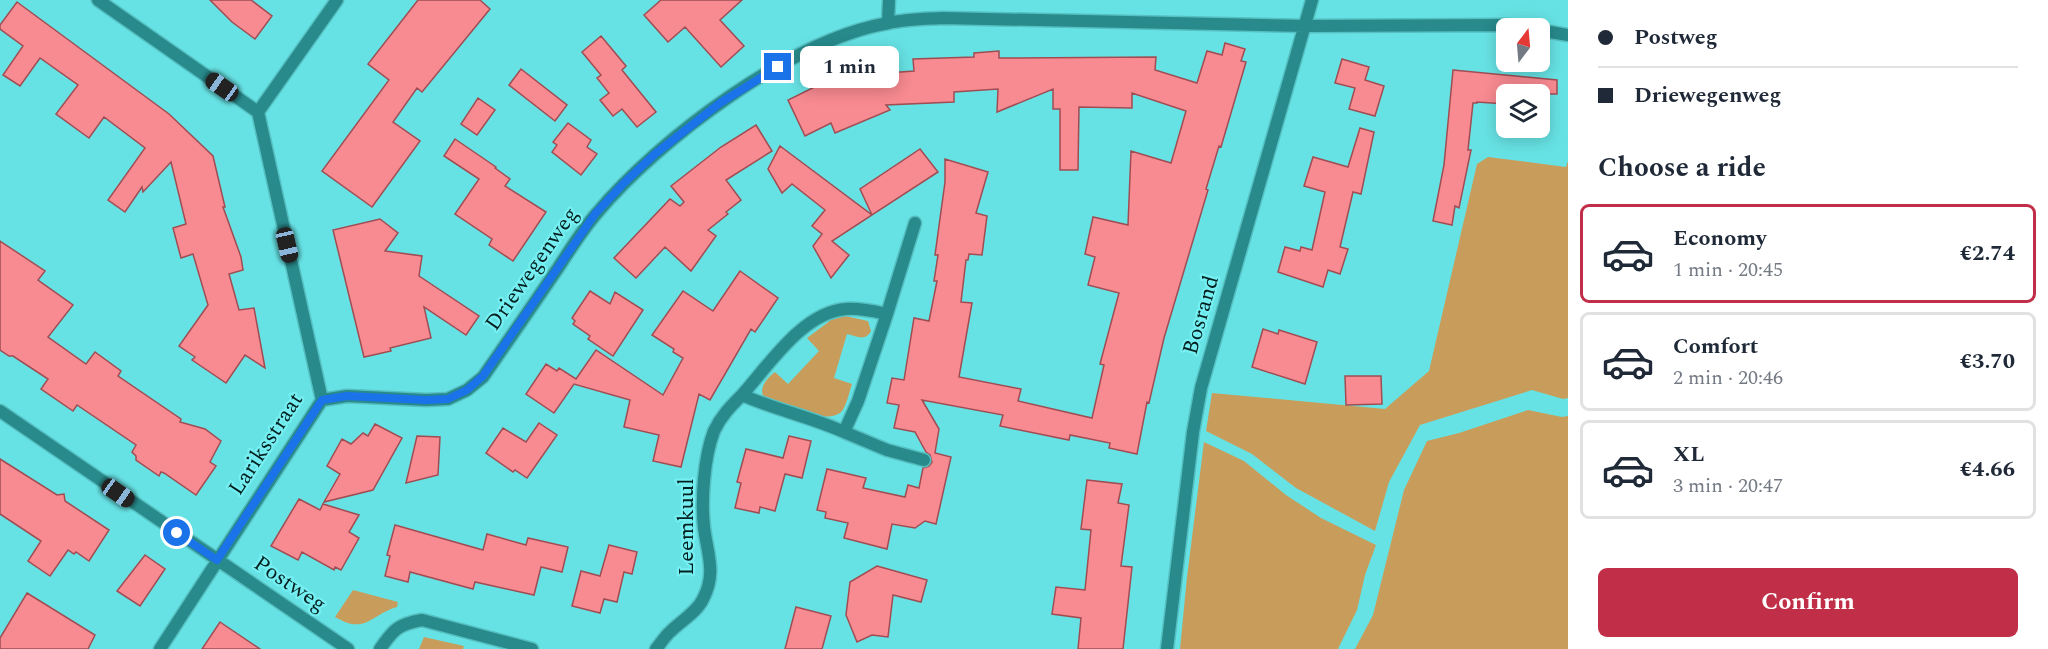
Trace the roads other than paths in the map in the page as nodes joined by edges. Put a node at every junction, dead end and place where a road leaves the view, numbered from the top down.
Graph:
1 (98, 0) edge
2 (337, 0) edge
3 (889, 0) edge
4 (1312, 0) edge
5 (888, 22) junction
6 (1496, 25) edge
7 (1306, 26) junction
8 (1550, 32) edge
9 (1568, 34) edge
10 (258, 112) junction
11 (915, 223) dead end
12 (887, 314) junction
13 (742, 396) junction
14 (322, 400) junction
15 (0, 411) edge
16 (844, 432) junction
17 (924, 460) dead end
18 (217, 560) junction
19 (160, 649) edge
20 (348, 649) edge
21 (380, 649) edge
22 (532, 649) edge
23 (656, 649) edge
24 (1167, 649) edge

1 - 10 street
2 - 10 street
3 - 5 street
4 - 7 street, Bosrand
5 - 7 street, Driewegenweg
5 - 14 street, Driewegenweg
6 - 7 street, Driewegenweg
7 - 24 street, Bosrand
8 - 9 street
10 - 14 street, Lariksstraat
11 - 12 street
12 - 13 street, Leemkuul
12 - 16 street
13 - 16 street
13 - 23 street, Leemkuul
14 - 18 street, Lariksstraat
15 - 18 street, Postweg
16 - 17 street
18 - 19 street, Lariksstraat
18 - 20 street, Postweg
21 - 22 street

